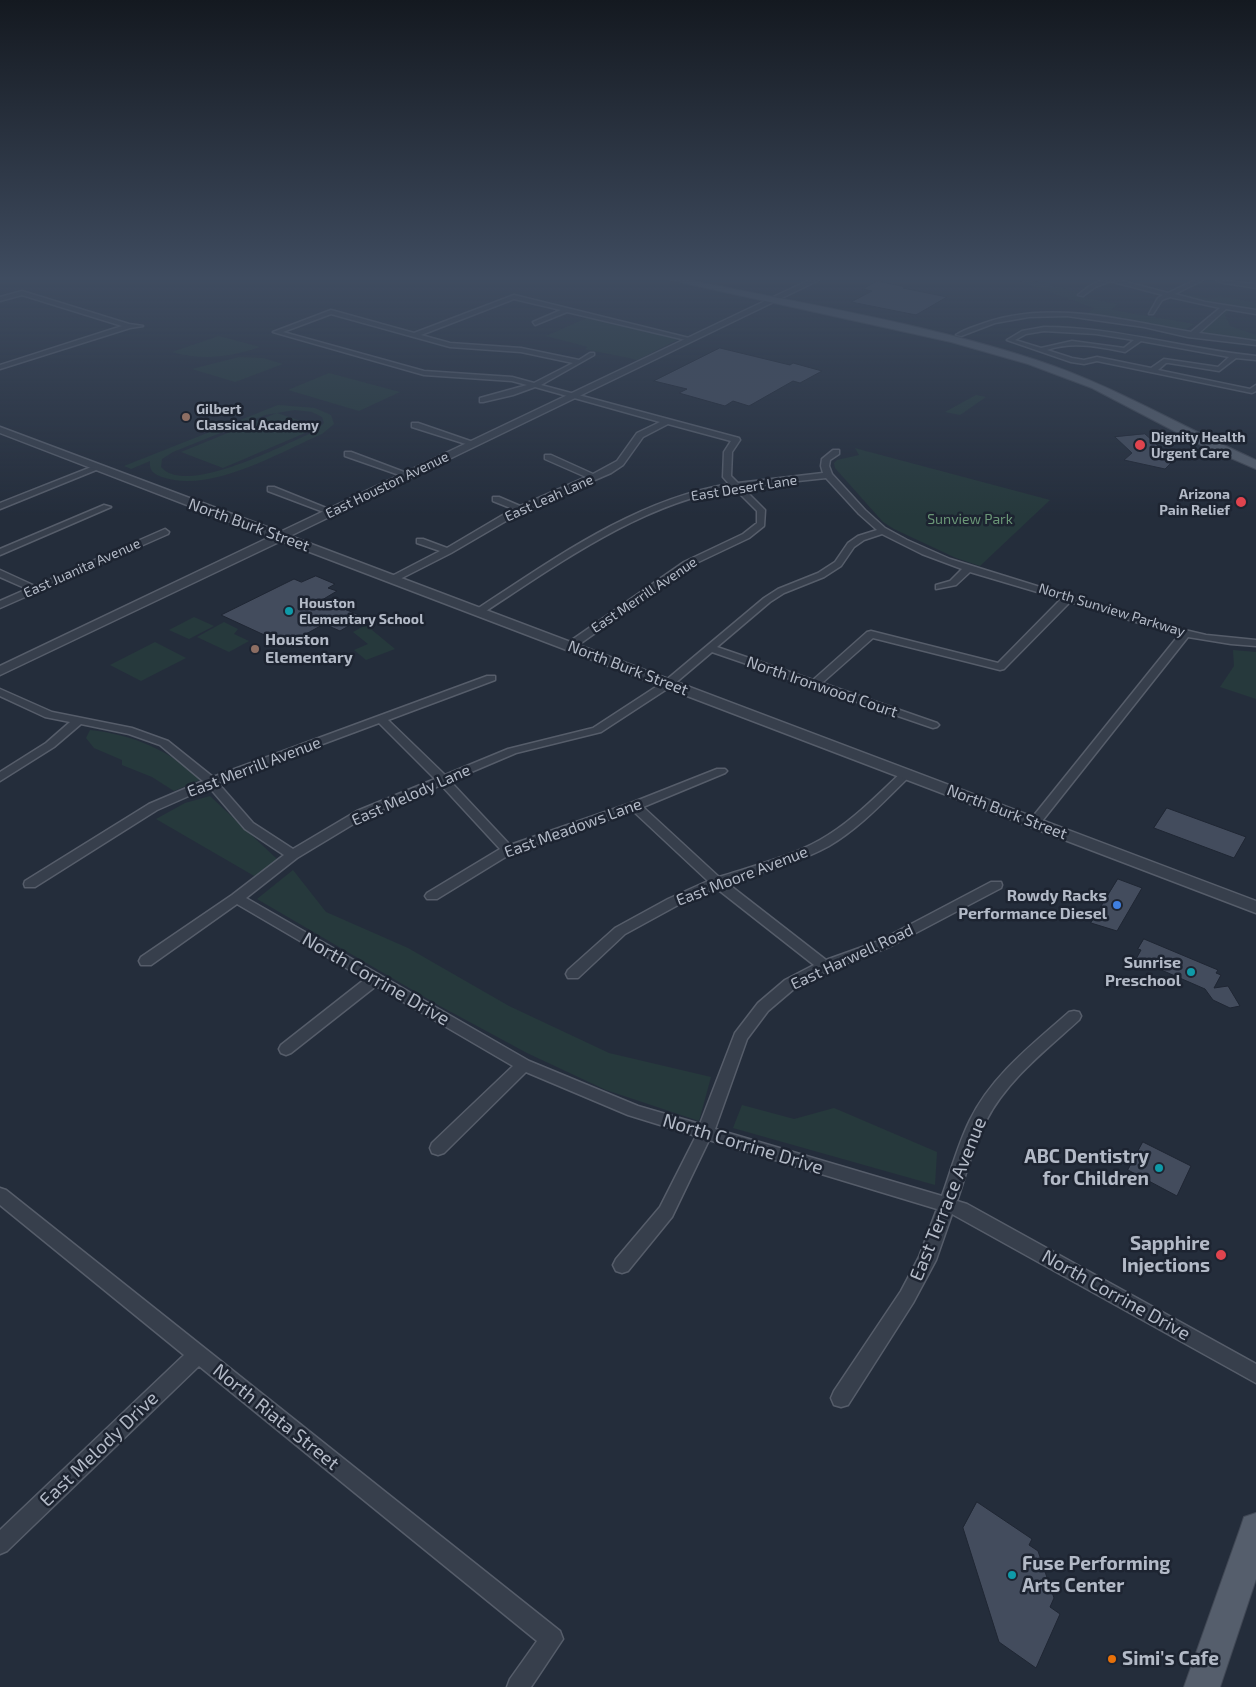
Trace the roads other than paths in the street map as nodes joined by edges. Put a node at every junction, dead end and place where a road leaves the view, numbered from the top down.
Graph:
1 (26, 359) edge
2 (372, 359) edge
3 (564, 359) edge
4 (585, 359) edge
5 (650, 359) edge
6 (1021, 359) edge
7 (1041, 359) edge
8 (1066, 359) edge
9 (1231, 359) edge
10 (580, 362) junction
11 (0, 367) edge
12 (1152, 371) junction
13 (533, 384) junction
14 (1254, 389) edge
15 (573, 395) junction
16 (483, 400) dead end
17 (667, 421) junction
18 (415, 424) dead end
19 (0, 430) edge
20 (472, 443) junction
21 (836, 452) dead end
22 (348, 454) dead end
23 (1256, 456) edge
24 (548, 457) dead end
25 (1256, 465) edge
26 (97, 468) junction
27 (408, 475) junction
28 (828, 475) junction
29 (594, 478) junction
30 (737, 486) junction
31 (272, 489) dead end
32 (496, 499) dead end
33 (0, 506) edge
34 (107, 507) dead end
35 (520, 509) junction
36 (332, 512) junction
37 (884, 530) junction
38 (164, 532) dead end
39 (280, 537) junction
40 (420, 541) dead end
41 (448, 551) junction
42 (0, 552) edge
43 (970, 567) junction
44 (0, 573) edge
45 (393, 579) junction
46 (939, 586) dead end
47 (34, 590) junction
48 (1068, 598) junction
49 (0, 605) edge
50 (480, 612) junction
51 (1186, 633) junction
52 (1256, 643) edge
53 (570, 646) junction
54 (710, 648) junction
55 (0, 671) edge
56 (491, 678) dead end
57 (669, 683) junction
58 (814, 685) junction
59 (0, 692) edge
60 (381, 718) junction
61 (79, 720) junction
62 (933, 725) dead end
63 (721, 771) dead end
64 (907, 773) junction
65 (0, 777) edge
66 (443, 780) junction
67 (211, 782) junction
68 (636, 806) junction
69 (1035, 822) junction
70 (508, 850) junction
71 (293, 854) junction
72 (718, 882) junction
73 (30, 884) dead end
74 (996, 885) dead end
75 (432, 896) dead end
76 (237, 898) junction
77 (1256, 907) edge
78 (146, 961) dead end
79 (824, 966) junction
80 (574, 974) dead end
81 (375, 978) junction
82 (1074, 1016) dead end
83 (286, 1049) dead end
84 (524, 1065) junction
85 (706, 1131) junction
86 (438, 1148) dead end
87 (0, 1195) edge
88 (948, 1204) junction
89 (622, 1265) dead end
90 (197, 1354) junction
91 (1256, 1374) edge
92 (841, 1398) dead end
93 (1256, 1529) edge
94 (0, 1544) edge
95 (518, 1687) edge
96 (1202, 1687) edge

1 - 11 street
2 - 13 street
3 - 10 street
4 - 10 street
5 - 15 street, East Houston Avenue
6 - 25 main road
7 - 23 main road
8 - 12 street
9 - 12 street
10 - 13 street
12 - 14 street
13 - 15 street
13 - 16 street
15 - 17 street
15 - 20 street, East Houston Avenue
17 - 29 street, East Leah Lane
17 - 30 street, East Merrill Avenue
18 - 20 street
19 - 26 street, North Burk Street
20 - 27 street, East Houston Avenue
21 - 28 street
22 - 27 street
24 - 29 street
26 - 33 street
26 - 39 street, North Burk Street
27 - 36 street, East Houston Avenue
28 - 30 street, East Desert Lane
28 - 37 street, North Sunview Parkway
29 - 35 street, East Leah Lane
30 - 50 street, East Desert Lane
30 - 53 street, East Merrill Avenue
31 - 36 street
32 - 35 street
34 - 42 street
35 - 41 street, East Leah Lane
36 - 39 street, East Houston Avenue
37 - 43 street, North Sunview Parkway
37 - 54 street
38 - 47 street, East Juanita Avenue
39 - 45 street, North Burk Street
39 - 55 street, East Houston Avenue
40 - 41 street
41 - 45 street, East Leah Lane
43 - 46 street
43 - 48 street, North Sunview Parkway
44 - 47 street
45 - 50 street, North Burk Street
47 - 49 street, East Juanita Avenue
48 - 51 street, North Sunview Parkway
48 - 58 street
50 - 53 street, North Burk Street
51 - 52 street, North Sunview Parkway
51 - 69 street
53 - 57 street, North Burk Street
54 - 57 street
54 - 58 street, North Ironwood Court
56 - 60 street, East Merrill Avenue
57 - 64 street, North Burk Street
57 - 66 street, East Melody Lane
58 - 62 street, North Ironwood Court
59 - 61 street
60 - 66 street
60 - 67 street, East Merrill Avenue
61 - 65 street
61 - 67 street
63 - 68 street, East Meadows Lane
64 - 69 street, North Burk Street
64 - 72 street, East Moore Avenue
66 - 70 street
66 - 71 street, East Melody Lane
67 - 71 street
67 - 73 street, East Merrill Avenue
68 - 70 street, East Meadows Lane
68 - 72 street
69 - 77 street, North Burk Street
70 - 75 street, East Meadows Lane
71 - 76 street, East Melody Lane
72 - 79 street
72 - 80 street, East Moore Avenue
74 - 79 street, East Harwell Road
76 - 78 street, East Melody Lane
76 - 81 street, North Corrine Drive
79 - 85 street, East Harwell Road
81 - 83 street
81 - 84 street, North Corrine Drive
82 - 88 street, East Terrace Avenue
84 - 85 street, North Corrine Drive
84 - 86 street
85 - 88 street, North Corrine Drive
85 - 89 street, East Harwell Road
87 - 90 street, North Riata Street
88 - 91 street, North Corrine Drive
88 - 92 street, East Terrace Avenue
90 - 94 street, East Melody Drive
90 - 95 street, North Riata Street
93 - 96 main road

